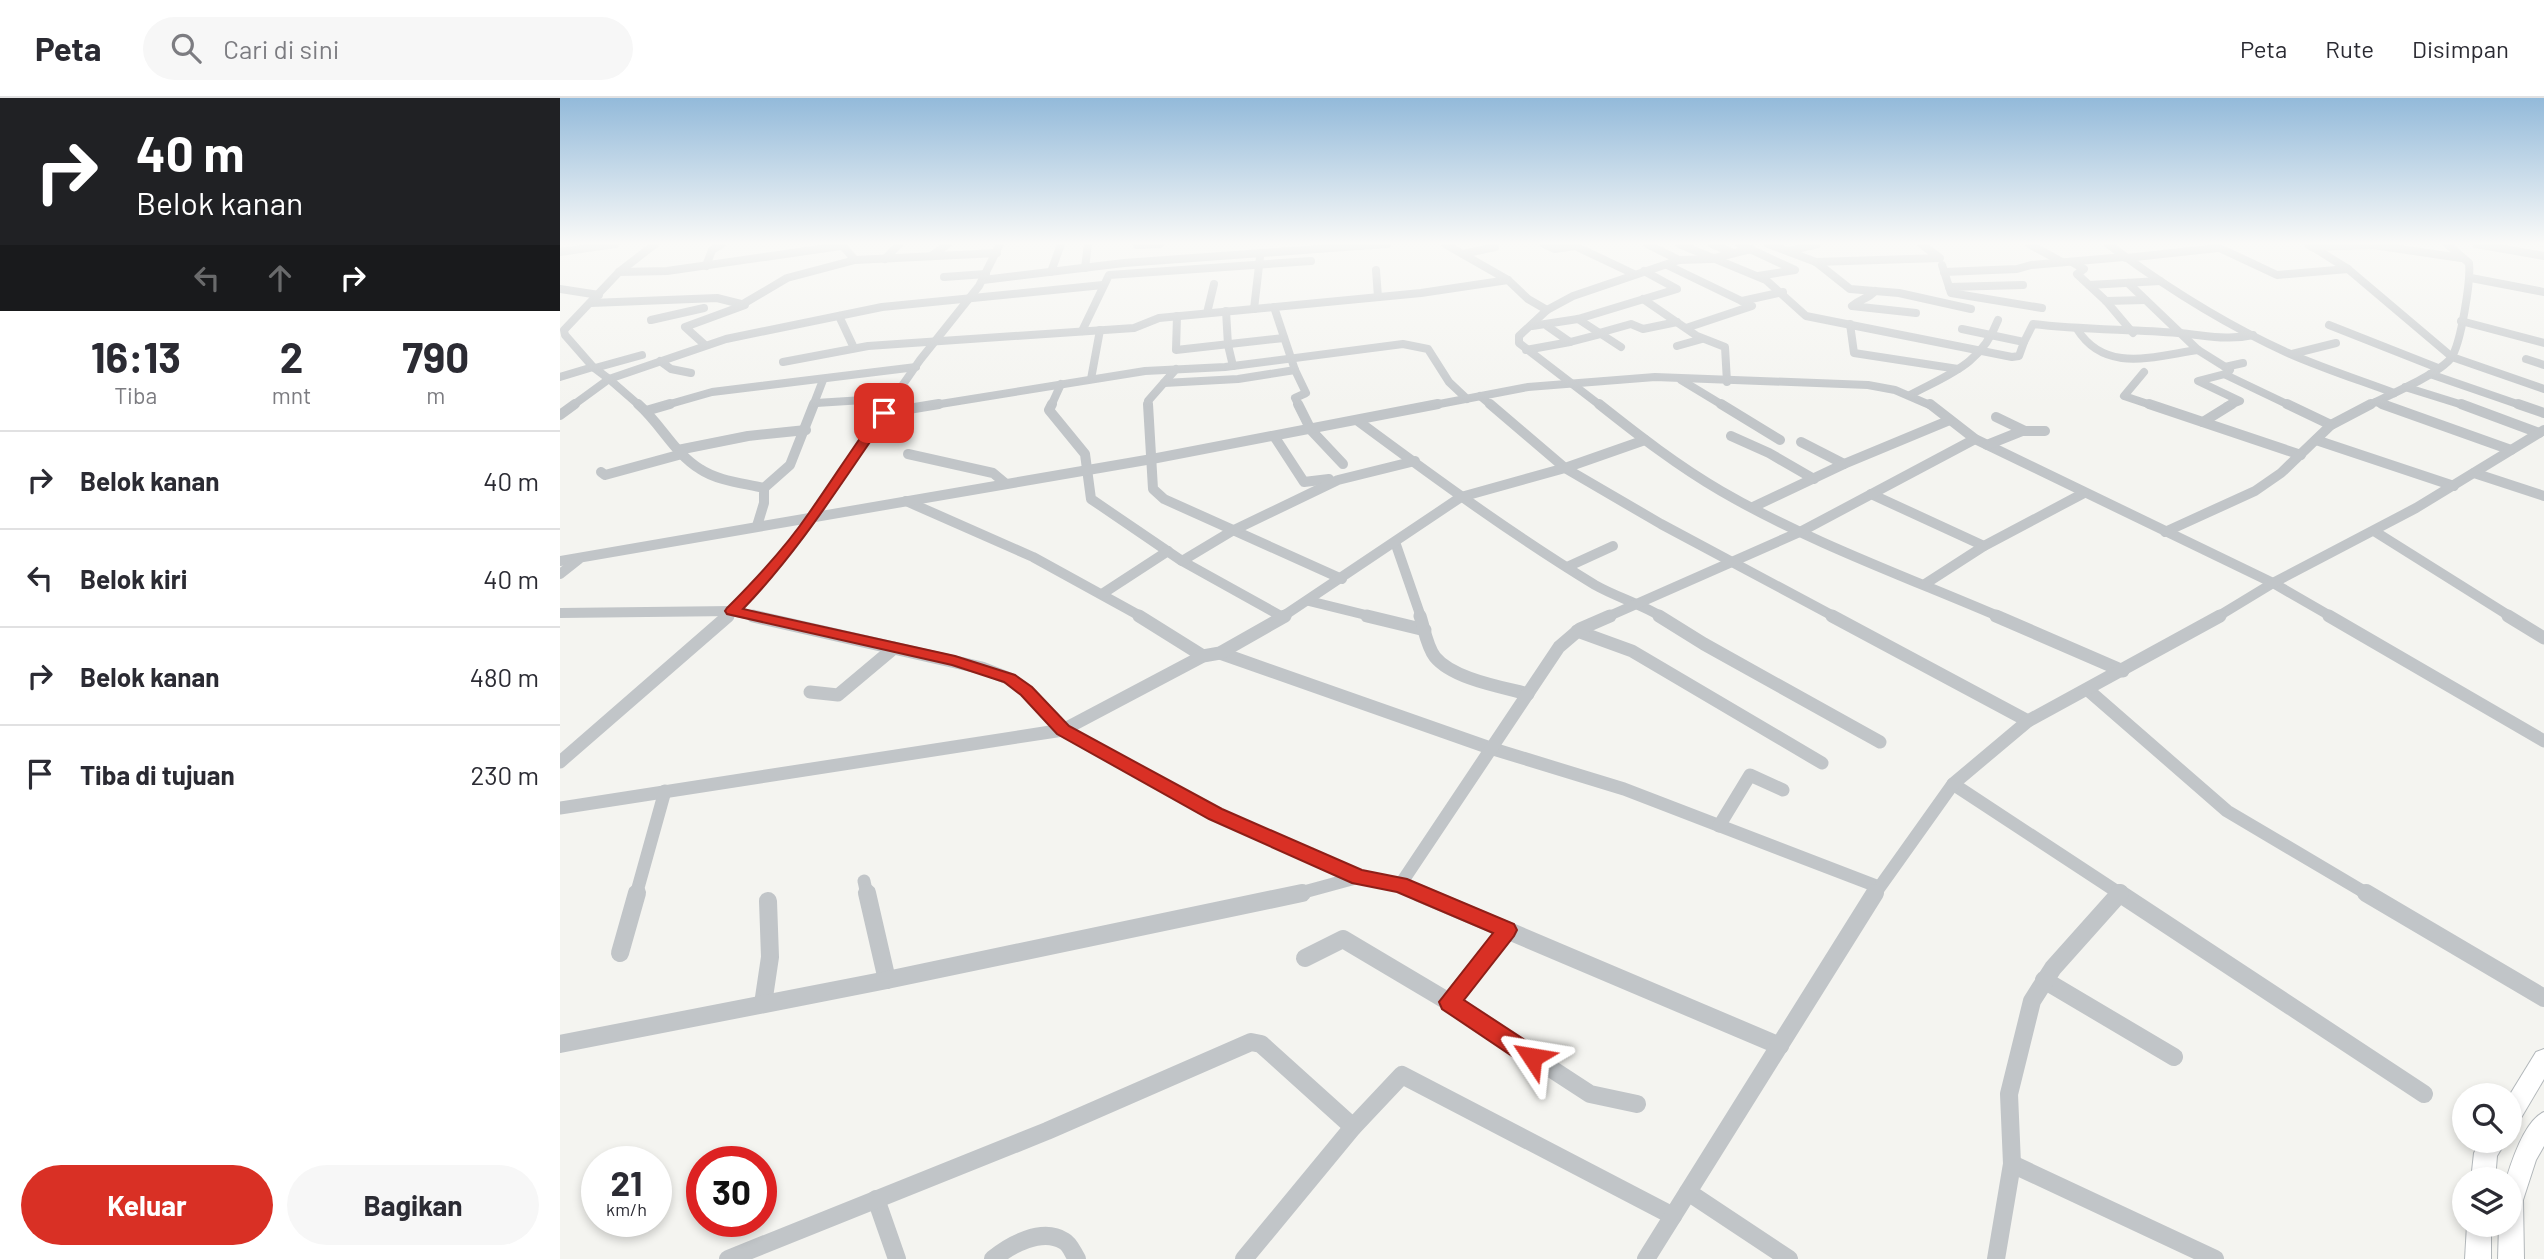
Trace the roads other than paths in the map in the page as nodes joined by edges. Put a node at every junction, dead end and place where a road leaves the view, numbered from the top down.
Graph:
1 (596, 298) edge
2 (712, 298) edge
3 (718, 298) edge
4 (753, 298) edge
5 (978, 298) edge
6 (1097, 298) edge
7 (1211, 298) edge
8 (1255, 298) edge
9 (1366, 298) edge
10 (1527, 298) edge
11 (1569, 298) edge
12 (1736, 298) edge
13 (1755, 298) edge
14 (1788, 298) edge
15 (1869, 298) edge
16 (1921, 298) edge
17 (1979, 298) edge
18 (1980, 298) edge
19 (2007, 298) edge
20 (2103, 298) edge
21 (2190, 298) edge
22 (2382, 298) edge
23 (2466, 298) edge
24 (970, 299) junction
25 (1643, 299) joint
26 (1926, 299) junction
27 (2146, 300) joint
28 (1742, 301) junction
29 (2106, 301) junction
30 (591, 303) junction
31 (2008, 303) junction
32 (743, 304) junction
33 (1274, 307) junction
34 (704, 308) dead end
35 (2042, 308) dead end
36 (1254, 309) junction
37 (1971, 309) junction
38 (1547, 310) junction
39 (1876, 310) junction
40 (1226, 311) junction
41 (1207, 313) junction
42 (676, 314) junction
43 (839, 316) junction
44 (1177, 316) junction
45 (1578, 319) junction
46 (651, 320) dead end
47 (1997, 320) dead end
48 (2461, 321) junction
49 (1677, 322) junction
50 (1850, 324) junction
51 (1912, 324) junction
52 (687, 325) junction
53 (2329, 325) dead end
54 (1532, 326) junction
55 (1548, 326) junction
56 (1862, 327) junction
57 (1686, 328) junction
58 (1962, 329) junction
59 (2077, 329) junction
60 (1100, 330) junction
61 (1082, 331) junction
62 (2133, 332) junction
63 (1600, 333) junction
64 (2178, 333) junction
65 (1993, 335) junction
66 (2253, 335) junction
67 (563, 336) edge
68 (1284, 338) junction
69 (1702, 338) junction
70 (935, 342) junction
71 (1570, 342) junction
72 (2024, 342) junction
73 (2336, 343) dead end
74 (2544, 343) edge
75 (1951, 344) junction
76 (705, 345) junction
77 (1228, 345) junction
78 (1677, 346) dead end
79 (1620, 347) dead end
80 (854, 348) junction
81 (1526, 350) junction
82 (2198, 350) junction
83 (1984, 351) junction
84 (2292, 354) junction
85 (642, 355) dead end
86 (1290, 358) junction
87 (2452, 358) junction
88 (2526, 359) dead end
89 (660, 361) junction
90 (783, 362) dead end
91 (2243, 363) dead end
92 (2544, 365) edge
93 (1233, 366) junction
94 (916, 367) junction
95 (594, 368) junction
96 (2438, 368) junction
97 (1176, 369) junction
98 (1958, 369) junction
99 (1295, 370) junction
100 (2225, 370) junction
101 (2144, 372) dead end
102 (691, 373) dead end
103 (2430, 374) junction
104 (560, 377) edge
105 (1678, 378) junction
106 (609, 379) junction
107 (1091, 379) junction
108 (823, 380) junction
109 (1727, 382) junction
110 (1164, 383) junction
111 (1569, 383) junction
112 (1061, 384) junction
113 (2405, 387) junction
114 (2544, 389) edge
115 (2395, 393) junction
116 (1910, 395) junction
117 (1480, 396) junction
118 (895, 398) junction
119 (1467, 399) junction
120 (2376, 402) junction
121 (816, 403) junction
122 (646, 411) junction
123 (884, 413) junction
124 (2544, 413) edge
125 (560, 415) edge
126 (1996, 416) dead end
127 (2207, 419) junction
128 (1358, 421) junction
129 (1950, 421) junction
130 (2331, 425) junction
131 (806, 430) junction
132 (1311, 430) junction
133 (1764, 430) junction
134 (2025, 431) junction
135 (2045, 431) dead end
136 (2541, 431) edge
137 (1274, 436) junction
138 (1731, 436) dead end
139 (1644, 440) junction
140 (1780, 440) dead end
141 (2316, 440) junction
142 (1741, 442) junction
143 (1801, 442) dead end
144 (1981, 442) junction
145 (2511, 450) junction
146 (680, 452) junction
147 (908, 454) dead end
148 (2301, 455) junction
149 (1152, 459) junction
150 (1415, 461) junction
151 (1343, 464) dead end
152 (1844, 464) junction
153 (1565, 468) junction
154 (1087, 469) junction
155 (601, 472) dead end
156 (2474, 473) junction
157 (1348, 477) junction
158 (1814, 479) junction
159 (1004, 483) junction
160 (2454, 486) junction
161 (764, 488) junction
162 (2084, 493) junction
163 (1871, 494) junction
164 (2544, 496) edge
165 (1461, 497) junction
166 (905, 501) junction
167 (1753, 507) junction
168 (814, 517) junction
169 (757, 526) junction
170 (1232, 531) junction
171 (1802, 531) junction
172 (2374, 531) junction
173 (2165, 532) junction
174 (1395, 542) junction
175 (1613, 546) dead end
176 (1984, 546) junction
177 (1168, 551) junction
178 (581, 558) junction
179 (560, 561) edge
180 (1182, 561) junction
181 (1731, 562) junction
182 (1567, 567) junction
183 (560, 575) edge
184 (1342, 579) junction
185 (2273, 583) junction
186 (1925, 584) junction
187 (1101, 594) junction
188 (1309, 601) junction
189 (1641, 604) junction
190 (733, 611) junction
191 (560, 613) edge
192 (1281, 617) junction
193 (1425, 630) junction
194 (1577, 631) junction
195 (2544, 638) edge
196 (894, 648) junction
197 (1220, 653) junction
198 (1203, 656) junction
199 (2123, 671) junction
200 (2088, 690) junction
201 (810, 692) dead end
202 (1528, 694) junction
203 (2028, 721) junction
204 (1063, 730) junction
205 (2544, 741) edge
206 (1880, 742) dead end
207 (1490, 748) junction
208 (564, 756) edge
209 (1822, 763) dead end
210 (1953, 784) junction
211 (1783, 790) dead end
212 (665, 791) junction
213 (560, 808) edge
214 (1719, 826) junction
215 (1359, 877) junction
216 (864, 881) dead end
217 (1400, 885) junction
218 (1879, 887) junction
219 (2120, 893) junction
220 (768, 901) dead end
221 (1507, 930) junction
222 (620, 953) dead end
223 (1304, 958) dead end
224 (887, 979) junction
225 (2044, 980) junction
226 (2544, 998) edge
227 (1449, 1002) junction
228 (763, 1004) junction
229 (560, 1044) edge
230 (1780, 1046) junction
231 (2174, 1057) dead end
232 (2544, 1059) edge
233 (2424, 1094) dead end
234 (2522, 1095) edge
235 (1637, 1104) dead end
236 (2544, 1123) edge
237 (1353, 1127) junction
238 (2012, 1164) junction
239 (1688, 1192) junction
240 (876, 1199) junction
241 (1673, 1216) junction
242 (2479, 1237) edge
243 (728, 1259) edge
244 (897, 1259) edge
245 (993, 1259) edge
246 (1077, 1259) edge
247 (1244, 1259) edge
248 (1646, 1259) edge
249 (1790, 1259) edge
250 (1996, 1259) edge
251 (2215, 1259) edge
252 (2478, 1259) edge
253 (2511, 1259) edge

1 - 30 street
2 - 30 street
3 - 32 street
4 - 32 street
5 - 24 street
6 - 61 street
7 - 41 street
8 - 36 street
9 - 33 street
10 - 38 street
11 - 38 street
12 - 28 street
13 - 28 street
14 - 50 street
15 - 39 street
16 - 26 street
17 - 37 street
18 - 31 street
19 - 31 street
20 - 29 street
21 - 66 street
22 - 87 street
23 - 48 street
24 - 43 street
24 - 70 street
25 - 45 street
25 - 49 street
26 - 37 street
26 - 51 street
27 - 29 street
27 - 64 street
28 - 57 street
29 - 62 street
30 - 67 street
31 - 35 street
32 - 52 street
33 - 36 street
33 - 68 street
34 - 42 street
36 - 40 street
37 - 58 street
38 - 54 street
39 - 51 street
39 - 56 street
40 - 41 street
40 - 77 street
41 - 44 street
42 - 46 street
42 - 52 street
43 - 76 street
43 - 80 street
44 - 60 street
44 - 77 street
45 - 55 street
45 - 63 street
47 - 65 street
48 - 74 street
48 - 87 street
49 - 57 street
49 - 63 street
50 - 56 street
50 - 98 street
51 - 56 street
51 - 75 street
52 - 76 street
53 - 96 street
54 - 55 street
54 - 81 street
55 - 71 street
57 - 69 street
58 - 65 street
58 - 75 street
59 - 62 street
59 - 72 street
59 - 82 street
60 - 61 street
60 - 107 street
61 - 70 street
62 - 64 street
63 - 71 street
63 - 79 street
64 - 66 street
64 - 82 street
65 - 72 street
65 - 83 street
66 - 84 street
67 - 95 street
68 - 77 street
68 - 86 street
69 - 78 street
69 - 109 street
70 - 80 street
70 - 94 street
71 - 81 street
72 - 83 street
73 - 84 street
75 - 83 street
76 - 89 street
77 - 93 street
80 - 90 street
81 - 111 street
82 - 100 street
83 - 98 street
84 - 115 street
85 - 95 street
86 - 93 street
86 - 99 street
86 - 119 street
87 - 96 street
87 - 114 street
88 - 92 street
89 - 102 street
89 - 106 street
91 - 100 street
93 - 97 street
94 - 108 street
94 - 118 street
95 - 104 street
95 - 106 street
96 - 103 street
97 - 107 street
97 - 110 street
98 - 116 street
99 - 110 street
99 - 132 street
100 - 127 street
100 - 130 street
101 - 127 street
103 - 113 street
103 - 124 street
105 - 109 street
105 - 111 street
105 - 133 street
106 - 122 street
106 - 125 street
107 - 112 street
108 - 121 street
108 - 122 street
109 - 116 street
110 - 149 street
111 - 117 street
111 - 139 street
112 - 123 street
112 - 154 street
113 - 115 street
113 - 136 street
115 - 120 street
116 - 129 street
117 - 119 street
117 - 153 street
118 - 121 street
118 - 123 street
119 - 128 street
120 - 130 street
120 - 145 street
121 - 131 street
122 - 146 street
123 - 168 street
126 - 134 street
127 - 148 street
128 - 132 street
128 - 150 street
129 - 144 street
129 - 152 street
130 - 141 street
131 - 146 street
131 - 161 street
132 - 137 street
132 - 151 street
133 - 140 street
133 - 142 street
134 - 135 street
134 - 144 street
136 - 145 street
137 - 149 street
137 - 157 street
138 - 142 street
139 - 153 street
139 - 167 street
141 - 148 street
141 - 160 street
142 - 158 street
143 - 152 street
144 - 162 street
144 - 163 street
145 - 156 street
146 - 155 street
146 - 161 street
147 - 159 street
148 - 173 street
149 - 154 street
149 - 170 street
150 - 157 street
150 - 165 street
152 - 158 street
153 - 165 street
153 - 181 street
154 - 159 street
154 - 177 street
156 - 160 street
156 - 164 street
157 - 170 street
158 - 167 street
159 - 166 street
160 - 172 street
161 - 169 street
162 - 173 street
162 - 176 street
163 - 171 street
163 - 176 street
165 - 174 street
165 - 182 street
166 - 168 street
166 - 187 street
167 - 171 street
168 - 169 street
168 - 190 street
169 - 178 street
170 - 180 street
170 - 184 street
171 - 181 street
171 - 186 street
172 - 185 street
172 - 195 street
173 - 185 street
174 - 184 street
174 - 193 street
175 - 182 street
176 - 186 street
177 - 180 street
177 - 187 street
178 - 179 street
178 - 183 street
180 - 192 street
181 - 189 street
181 - 203 street
182 - 189 street
184 - 188 street
185 - 199 street
185 - 205 street
186 - 199 street
187 - 198 street
188 - 192 street
188 - 193 street
189 - 194 street
189 - 206 street
190 - 191 street
190 - 196 street
190 - 208 street
192 - 197 street
193 - 202 street
194 - 202 street
194 - 209 street
196 - 201 street
196 - 204 street
197 - 198 street
197 - 207 street
198 - 204 street
199 - 200 street
200 - 203 street
200 - 226 street
202 - 207 street
203 - 210 street
204 - 212 street
204 - 215 street
207 - 214 street
207 - 217 street
210 - 218 street
210 - 219 street
211 - 214 street
212 - 213 street
212 - 222 street
214 - 218 street
215 - 217 street
215 - 224 street
216 - 224 street
217 - 221 street
218 - 230 street
219 - 225 street
219 - 233 street
220 - 228 street
221 - 227 street
221 - 230 street
223 - 227 street
224 - 228 street
225 - 231 street
225 - 238 street
227 - 235 street
228 - 229 street
230 - 239 street
232 - 234 main road
236 - 253 main road
237 - 240 street
237 - 241 street
237 - 247 street
238 - 250 street
238 - 251 street
239 - 241 street
239 - 249 street
240 - 243 street
240 - 244 street
241 - 248 street
242 - 252 main road
245 - 246 street

